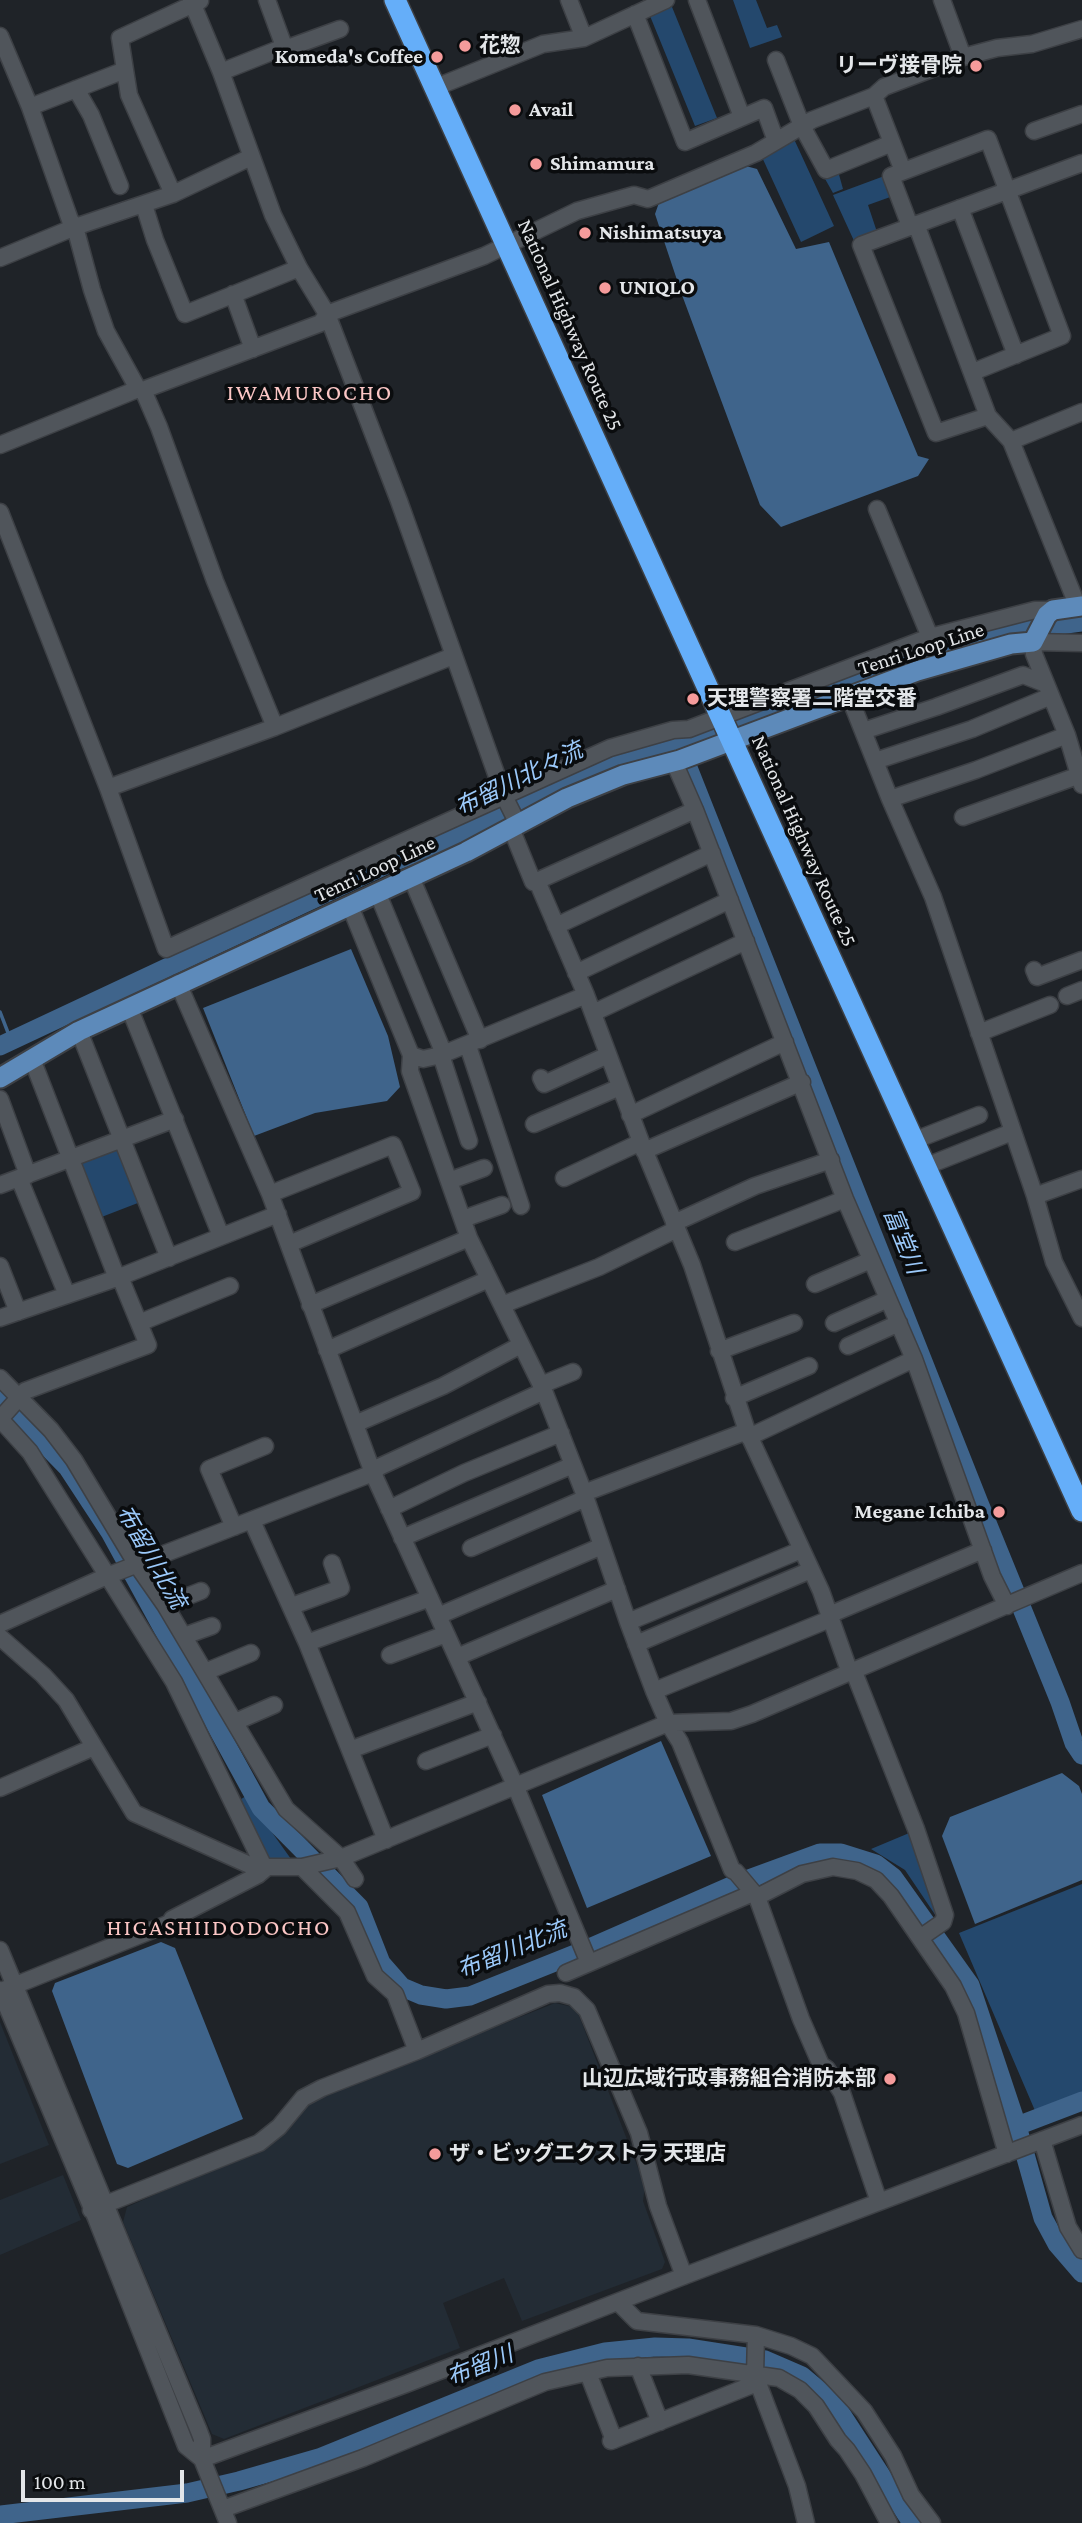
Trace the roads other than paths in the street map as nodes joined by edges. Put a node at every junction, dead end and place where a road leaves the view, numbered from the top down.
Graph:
1 (267, 0) edge
2 (395, 0) edge
3 (569, 0) edge
4 (666, 0) edge
5 (697, 0) edge
6 (949, 1) edge
7 (195, 2) edge
8 (635, 14) junction
9 (340, 29) dead end
10 (1082, 29) edge
11 (0, 36) edge
12 (584, 38) junction
13 (284, 47) junction
14 (963, 57) junction
15 (776, 60) dead end
16 (125, 70) junction
17 (221, 72) junction
18 (434, 88) junction
19 (76, 89) junction
20 (874, 96) junction
21 (30, 107) junction
22 (1082, 114) edge
23 (742, 117) junction
24 (802, 126) junction
25 (1034, 131) dead end
26 (776, 141) junction
27 (892, 143) junction
28 (251, 157) junction
29 (1082, 163) edge
30 (903, 171) junction
31 (120, 186) dead end
32 (1008, 191) junction
33 (173, 194) junction
34 (144, 205) junction
35 (960, 208) junction
36 (913, 225) junction
37 (75, 227) junction
38 (507, 246) junction
39 (0, 258) edge
40 (299, 268) junction
41 (233, 294) junction
42 (327, 314) junction
43 (253, 349) junction
44 (1016, 355) junction
45 (973, 372) junction
46 (140, 389) junction
47 (1082, 412) edge
48 (988, 416) junction
49 (1011, 441) junction
50 (0, 445) edge
51 (877, 509) dead end
52 (0, 512) edge
53 (1080, 607) edge
54 (1050, 613) junction
55 (982, 622) junction
56 (930, 637) junction
57 (1036, 639) junction
58 (1082, 643) edge
59 (990, 650) junction
60 (453, 656) junction
61 (1049, 690) junction
62 (849, 696) junction
63 (275, 727) junction
64 (726, 728) junction
65 (863, 731) junction
66 (1067, 735) junction
67 (681, 760) junction
68 (875, 761) junction
69 (1080, 773) edge
70 (108, 788) junction
71 (504, 798) junction
72 (890, 799) junction
73 (695, 810) junction
74 (962, 817) dead end
75 (515, 824) junction
76 (712, 853) junction
77 (411, 877) junction
78 (537, 881) junction
79 (378, 894) junction
80 (730, 900) junction
81 (351, 906) junction
82 (556, 926) junction
83 (746, 941) junction
84 (1082, 960) edge
85 (1034, 970) dead end
86 (576, 973) junction
87 (178, 984) junction
88 (586, 995) junction
89 (1050, 1005) dead end
90 (129, 1007) junction
91 (593, 1013) junction
92 (79, 1031) junction
93 (979, 1033) junction
94 (785, 1042) junction
95 (474, 1043) junction
96 (411, 1055) junction
97 (442, 1055) junction
98 (608, 1055) junction
99 (32, 1059) junction
100 (0, 1078) edge
101 (541, 1078) dead end
102 (802, 1082) junction
103 (620, 1087) junction
104 (0, 1099) edge
105 (631, 1115) junction
106 (979, 1115) dead end
107 (175, 1119) junction
108 (534, 1124) dead end
109 (1012, 1132) junction
110 (122, 1139) junction
111 (469, 1141) dead end
112 (913, 1141) junction
113 (643, 1147) junction
114 (70, 1159) junction
115 (831, 1160) junction
116 (924, 1167) junction
117 (484, 1168) dead end
118 (23, 1176) junction
119 (564, 1178) dead end
120 (1082, 1179) edge
121 (449, 1181) junction
122 (0, 1185) edge
123 (270, 1194) junction
124 (1035, 1196) junction
125 (845, 1199) junction
126 (502, 1205) dead end
127 (521, 1206) dead end
128 (278, 1214) junction
129 (463, 1219) junction
130 (676, 1226) junction
131 (221, 1236) junction
132 (470, 1237) junction
133 (735, 1242) dead end
134 (289, 1244) junction
135 (169, 1258) junction
136 (871, 1260) junction
137 (0, 1266) edge
138 (119, 1278) junction
139 (489, 1279) junction
140 (815, 1284) dead end
141 (230, 1286) dead end
142 (67, 1295) junction
143 (888, 1299) junction
144 (310, 1305) junction
145 (502, 1305) junction
146 (18, 1312) junction
147 (0, 1318) edge
148 (1082, 1318) edge
149 (794, 1322) dead end
150 (139, 1323) junction
151 (834, 1323) dead end
152 (899, 1323) junction
153 (521, 1345) junction
154 (848, 1346) dead end
155 (327, 1350) junction
156 (719, 1351) junction
157 (914, 1359) junction
158 (809, 1366) dead end
159 (573, 1372) dead end
160 (0, 1378) edge
161 (543, 1388) junction
162 (19, 1398) junction
163 (734, 1398) junction
164 (1, 1418) edge
165 (355, 1424) junction
166 (561, 1433) junction
167 (748, 1434) junction
168 (265, 1446) dead end
169 (573, 1465) junction
170 (373, 1473) junction
171 (585, 1496) junction
172 (389, 1509) junction
173 (1082, 1511) edge
174 (252, 1521) junction
175 (234, 1527) junction
176 (402, 1538) junction
177 (475, 1542) dead end
178 (602, 1546) junction
179 (801, 1550) junction
180 (983, 1550) junction
181 (332, 1563) dead end
182 (137, 1565) junction
183 (811, 1570) junction
184 (1082, 1573) edge
185 (107, 1576) junction
186 (617, 1589) junction
187 (201, 1591) dead end
188 (430, 1598) junction
189 (1014, 1603) junction
190 (165, 1605) junction
191 (292, 1606) junction
192 (438, 1616) junction
193 (830, 1617) junction
194 (628, 1622) junction
195 (212, 1626) dead end
196 (446, 1634) junction
197 (0, 1635) edge
198 (184, 1636) junction
199 (307, 1643) junction
200 (636, 1644) junction
201 (251, 1653) dead end
202 (390, 1655) dead end
203 (457, 1657) junction
204 (205, 1672) junction
205 (852, 1673) junction
206 (654, 1691) junction
207 (478, 1703) junction
208 (274, 1705) dead end
209 (235, 1721) junction
210 (668, 1723) junction
211 (493, 1735) junction
212 (94, 1747) junction
213 (350, 1750) junction
214 (426, 1761) dead end
215 (516, 1785) junction
216 (0, 1788) edge
217 (386, 1840) junction
218 (335, 1859) junction
219 (305, 1866) junction
220 (265, 1869) junction
221 (355, 1879) dead end
222 (754, 1894) junction
223 (920, 1938) junction
224 (0, 1950) edge
225 (589, 1964) junction
226 (566, 1973) dead end
227 (4, 1989) edge
228 (417, 2051) junction
229 (1082, 2125) edge
230 (1039, 2141) junction
231 (1010, 2153) junction
232 (879, 2202) junction
233 (98, 2207) junction
234 (1082, 2250) edge
235 (684, 2276) junction
236 (618, 2302) junction
237 (756, 2338) junction
238 (638, 2366) junction
239 (588, 2373) junction
240 (756, 2376) junction
241 (660, 2422) junction
242 (204, 2463) junction
243 (223, 2511) edge
244 (806, 2523) edge
245 (889, 2523) edge
246 (932, 2523) edge

1 - 13 street
2 - 18 highway, National Highway Route 25
3 - 12 street
4 - 8 street
5 - 23 street
6 - 14 street
7 - 16 street
7 - 17 street
8 - 12 street
8 - 23 street
9 - 13 street
10 - 14 street
11 - 21 street
12 - 18 street
13 - 17 street
14 - 20 street
15 - 24 street
16 - 19 street
16 - 33 street
17 - 28 street
18 - 38 highway, National Highway Route 25
19 - 21 street
19 - 31 street
20 - 24 street
20 - 27 street
21 - 37 street
22 - 25 street
23 - 26 street
24 - 26 street
24 - 27 street
26 - 38 street
27 - 30 street
28 - 33 street
28 - 40 street
29 - 32 street
30 - 32 street
30 - 36 street
32 - 35 street
32 - 44 street
33 - 34 street
34 - 37 street
34 - 41 street
35 - 36 street
35 - 44 street
36 - 45 street
36 - 48 street
37 - 39 street
37 - 46 street
38 - 42 street
38 - 64 highway, National Highway Route 25
40 - 41 street
40 - 42 street
41 - 43 street
42 - 43 street
42 - 60 street
43 - 46 street
44 - 45 street
45 - 48 street
46 - 50 street
46 - 63 street
47 - 49 street
48 - 49 street
49 - 53 street
51 - 56 street
52 - 70 street
53 - 54 main road
54 - 55 street
54 - 57 main road
55 - 56 street
55 - 59 street
56 - 64 street
57 - 58 street
57 - 59 main road, Tenri Loop Line
57 - 61 street
59 - 62 main road, Tenri Loop Line
60 - 63 street
60 - 71 street
61 - 65 street
61 - 66 street
61 - 68 street
62 - 64 main road, Tenri Loop Line
62 - 65 street
63 - 70 street
64 - 67 main road, Tenri Loop Line
64 - 71 street
64 - 112 highway, National Highway Route 25
65 - 68 street
66 - 69 street
66 - 72 street
67 - 73 street
67 - 75 main road, Tenri Loop Line
68 - 72 street
69 - 74 street
70 - 71 street
71 - 75 street
72 - 93 street
73 - 76 street
73 - 78 street
75 - 77 main road, Tenri Loop Line
75 - 78 street
76 - 80 street
76 - 82 street
77 - 79 main road, Tenri Loop Line
77 - 95 street
78 - 82 street
79 - 81 main road, Tenri Loop Line
79 - 97 street
80 - 83 street
80 - 86 street
81 - 87 main road, Tenri Loop Line
81 - 96 street
82 - 86 street
83 - 91 street
83 - 94 street
84 - 85 street
86 - 88 street
87 - 90 main road, Tenri Loop Line
87 - 123 street
88 - 91 street
88 - 95 street
89 - 93 street
90 - 92 main road, Tenri Loop Line
90 - 107 street
91 - 98 street
92 - 99 main road, Tenri Loop Line
92 - 110 street
93 - 109 street
94 - 102 street
94 - 105 street
95 - 97 street
95 - 127 street
96 - 97 street
96 - 121 street
97 - 111 street
98 - 101 street
98 - 103 street
99 - 100 main road, Tenri Loop Line
99 - 114 street
102 - 113 street
102 - 115 street
103 - 105 street
103 - 108 street
104 - 118 street
105 - 113 street
106 - 112 street
107 - 110 street
107 - 131 street
109 - 116 street
109 - 124 street
110 - 114 street
110 - 135 street
112 - 116 highway, National Highway Route 25
113 - 119 street
113 - 130 street
114 - 118 street
114 - 138 street
115 - 125 street
115 - 130 street
116 - 173 highway, National Highway Route 25
117 - 121 street
118 - 122 street
118 - 142 street
120 - 124 street
121 - 129 street
123 - 128 street
123 - 134 street
124 - 148 street
125 - 133 street
125 - 136 street
126 - 129 street
128 - 131 street
128 - 134 street
129 - 132 street
130 - 145 street
130 - 156 street
131 - 135 street
132 - 139 street
132 - 144 street
134 - 144 street
135 - 138 street
136 - 140 street
136 - 143 street
137 - 146 street
138 - 142 street
138 - 150 street
139 - 145 street
139 - 155 street
141 - 150 street
142 - 146 street
143 - 151 street
143 - 152 street
144 - 155 street
145 - 153 street
146 - 147 street
149 - 156 street
150 - 162 street
152 - 154 street
152 - 157 street
153 - 161 street
153 - 165 street
155 - 165 street
156 - 163 street
157 - 167 street
157 - 180 street
158 - 163 street
159 - 161 street
160 - 162 street
161 - 166 street
161 - 170 street
162 - 164 street
162 - 182 street
163 - 167 street
164 - 185 street
165 - 170 street
166 - 169 street
166 - 172 street
167 - 171 street
167 - 179 street
168 - 175 street
169 - 171 street
169 - 176 street
170 - 172 street
170 - 174 street
171 - 177 street
171 - 178 street
172 - 176 street
174 - 175 street
174 - 191 street
175 - 182 street
176 - 188 street
178 - 186 street
178 - 192 street
179 - 183 street
179 - 194 street
180 - 189 street
180 - 193 street
181 - 191 street
182 - 185 street
182 - 190 street
183 - 193 street
183 - 200 street
184 - 189 street
185 - 197 street
185 - 220 street
186 - 194 street
186 - 203 street
187 - 190 street
188 - 192 street
188 - 199 street
189 - 205 street
190 - 198 street
191 - 199 street
192 - 196 street
193 - 205 street
193 - 206 street
194 - 200 street
195 - 198 street
196 - 202 street
196 - 203 street
197 - 212 street
198 - 204 street
199 - 213 street
200 - 206 street
201 - 204 street
203 - 207 street
204 - 209 street
205 - 210 street
205 - 223 street
206 - 210 street
207 - 211 street
207 - 213 street
208 - 209 street
209 - 218 street
210 - 215 street
210 - 222 street
211 - 214 street
211 - 215 street
212 - 216 street
212 - 220 street
213 - 217 street
215 - 217 street
215 - 225 street
217 - 218 street
218 - 219 street
218 - 221 street
219 - 220 street
219 - 228 street
220 - 227 street
222 - 223 street
222 - 225 street
222 - 232 street
223 - 231 street
224 - 227 street
225 - 226 street
227 - 233 street
228 - 233 street
228 - 235 street
229 - 230 street
230 - 231 street
230 - 234 street
231 - 232 street
232 - 235 street
233 - 242 street
235 - 236 street
236 - 237 street
236 - 242 street
237 - 240 street
237 - 246 street
238 - 239 street
238 - 240 street
238 - 241 street
239 - 241 street
239 - 243 street
240 - 241 street
240 - 244 street
240 - 245 street
242 - 243 street

